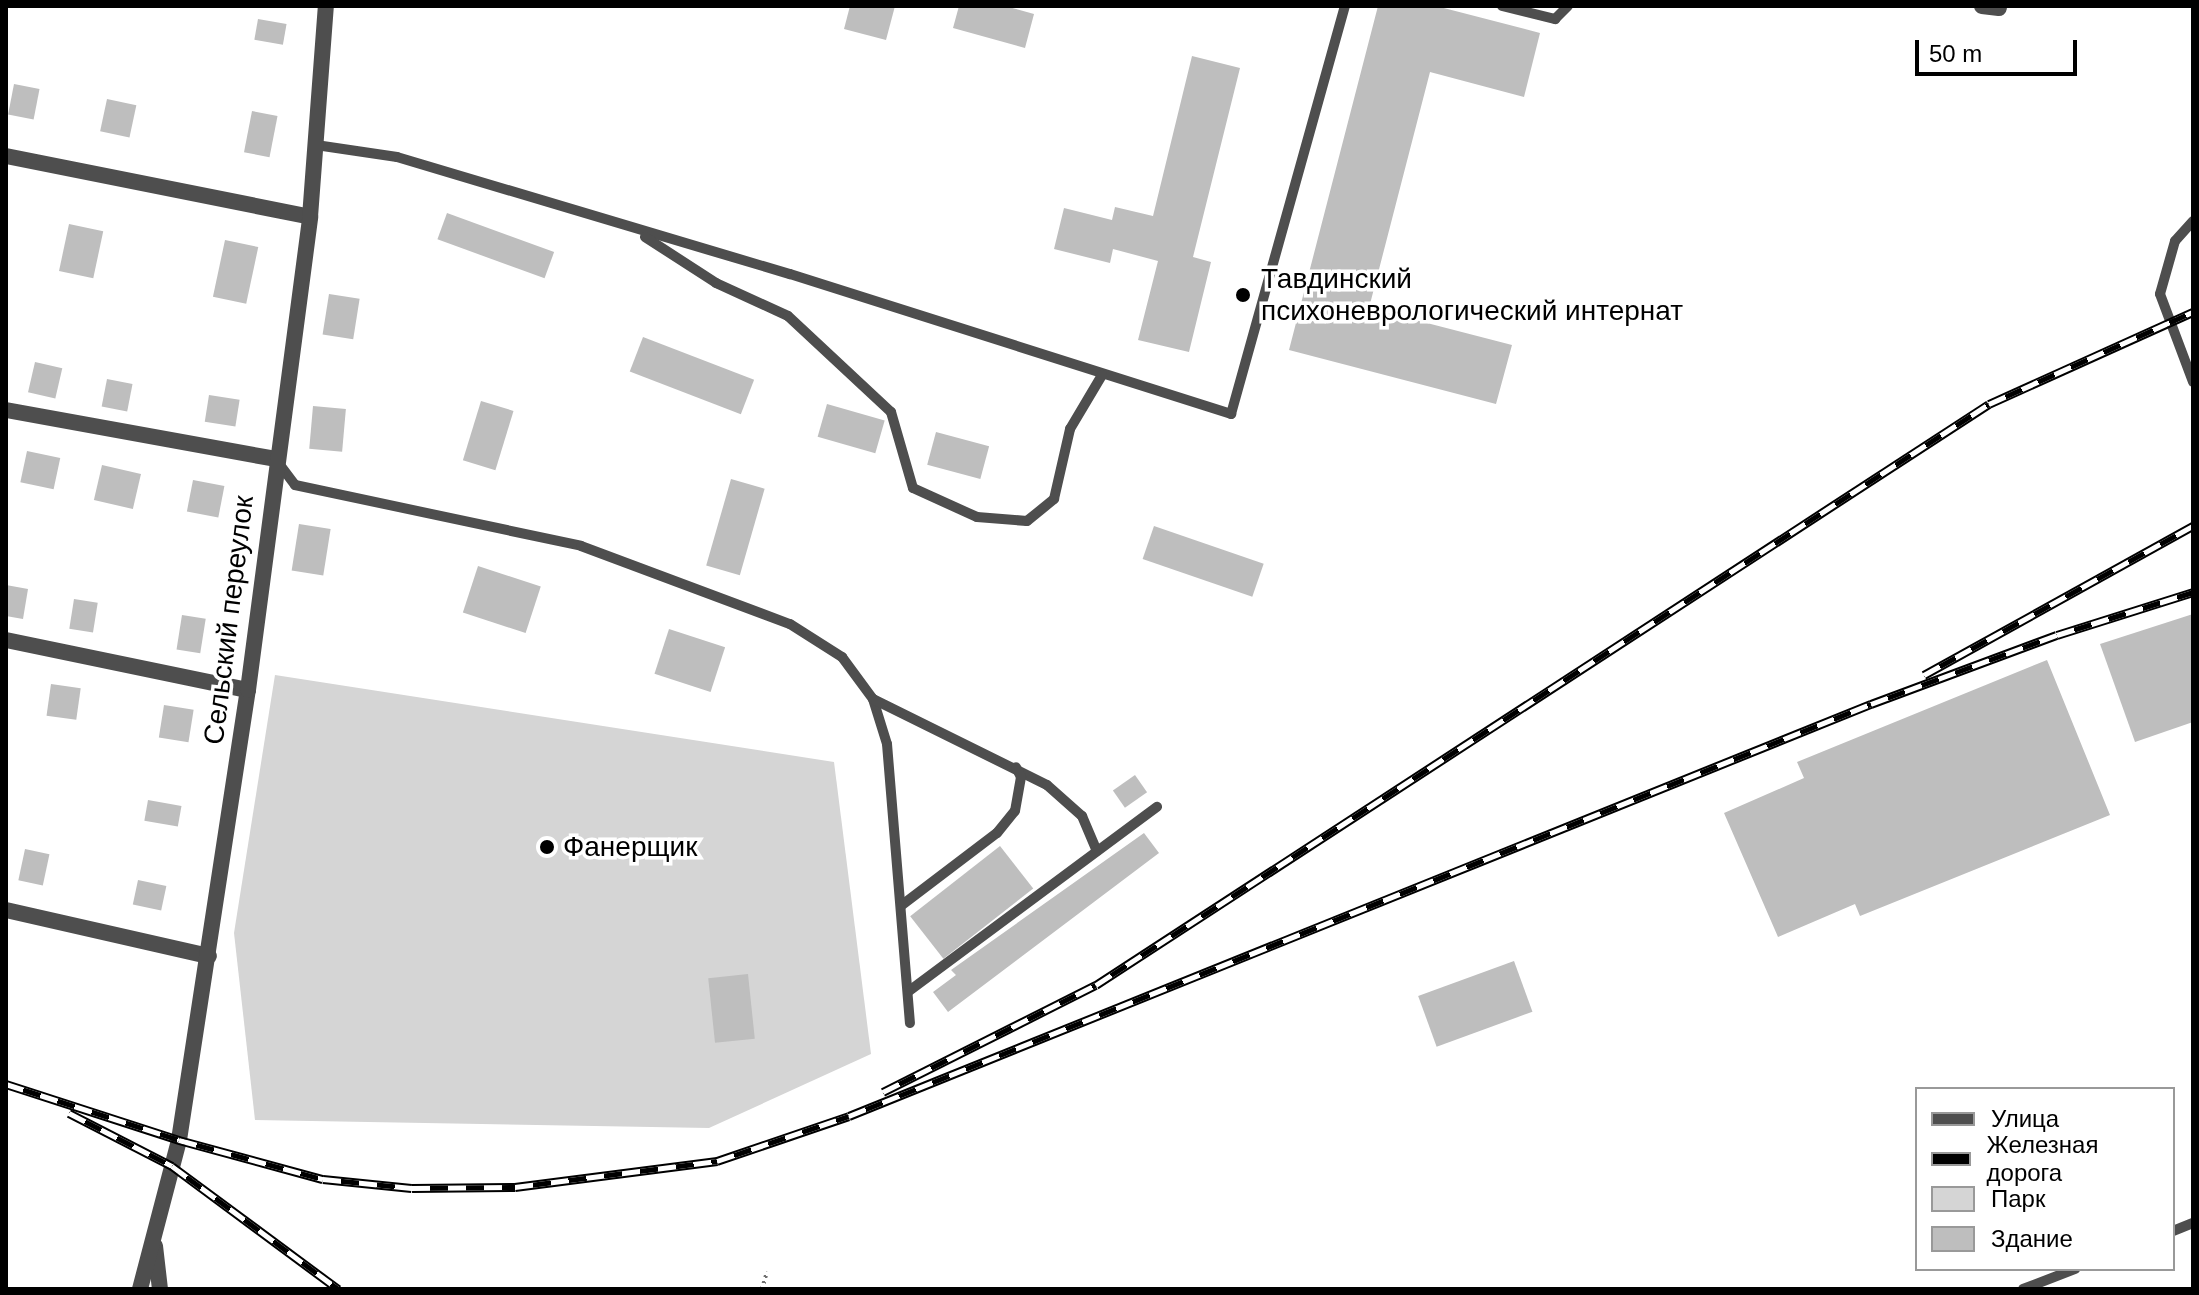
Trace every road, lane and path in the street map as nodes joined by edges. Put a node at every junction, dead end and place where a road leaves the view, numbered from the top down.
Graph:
1 (326, 6) edge
2 (1345, 6) edge
3 (1502, 6) edge
4 (1568, 6) edge
5 (316, 145) junction
6 (6, 156) edge
7 (310, 217) junction
8 (2193, 221) edge
9 (637, 231) junction
10 (1102, 375) junction
11 (2193, 382) edge
12 (6, 410) edge
13 (276, 459) junction
14 (6, 640) edge
15 (248, 690) junction
16 (873, 699) junction
17 (1016, 767) junction
18 (1157, 807) dead end
19 (1097, 851) junction
20 (902, 905) junction
21 (6, 910) edge
22 (209, 956) junction
23 (909, 991) junction
24 (910, 1023) dead end
25 (154, 1237) junction
26 (2070, 1271) edge
27 (767, 1272) dead end
28 (140, 1289) edge
29 (160, 1289) edge
30 (762, 1289) edge
31 (2023, 1289) edge

1 - 5 street, Сельский переулок
2 - 10 lane
3 - 4 lane
5 - 7 street, Сельский переулок
5 - 9 lane
6 - 7 street
7 - 13 street, Сельский переулок
8 - 11 lane
9 - 10 lane
9 - 10 lane
12 - 13 street
13 - 15 street, Сельский переулок
13 - 16 lane
14 - 15 street
15 - 22 street, Сельский переулок
16 - 17 lane
16 - 20 lane
17 - 19 lane
17 - 20 lane
18 - 19 lane
19 - 23 lane
20 - 23 lane
21 - 22 street
22 - 25 street, Сельский переулок
23 - 24 lane
25 - 28 street, Сельский переулок
25 - 29 street, Сельский переулок
26 - 31 lane
27 - 30 path

